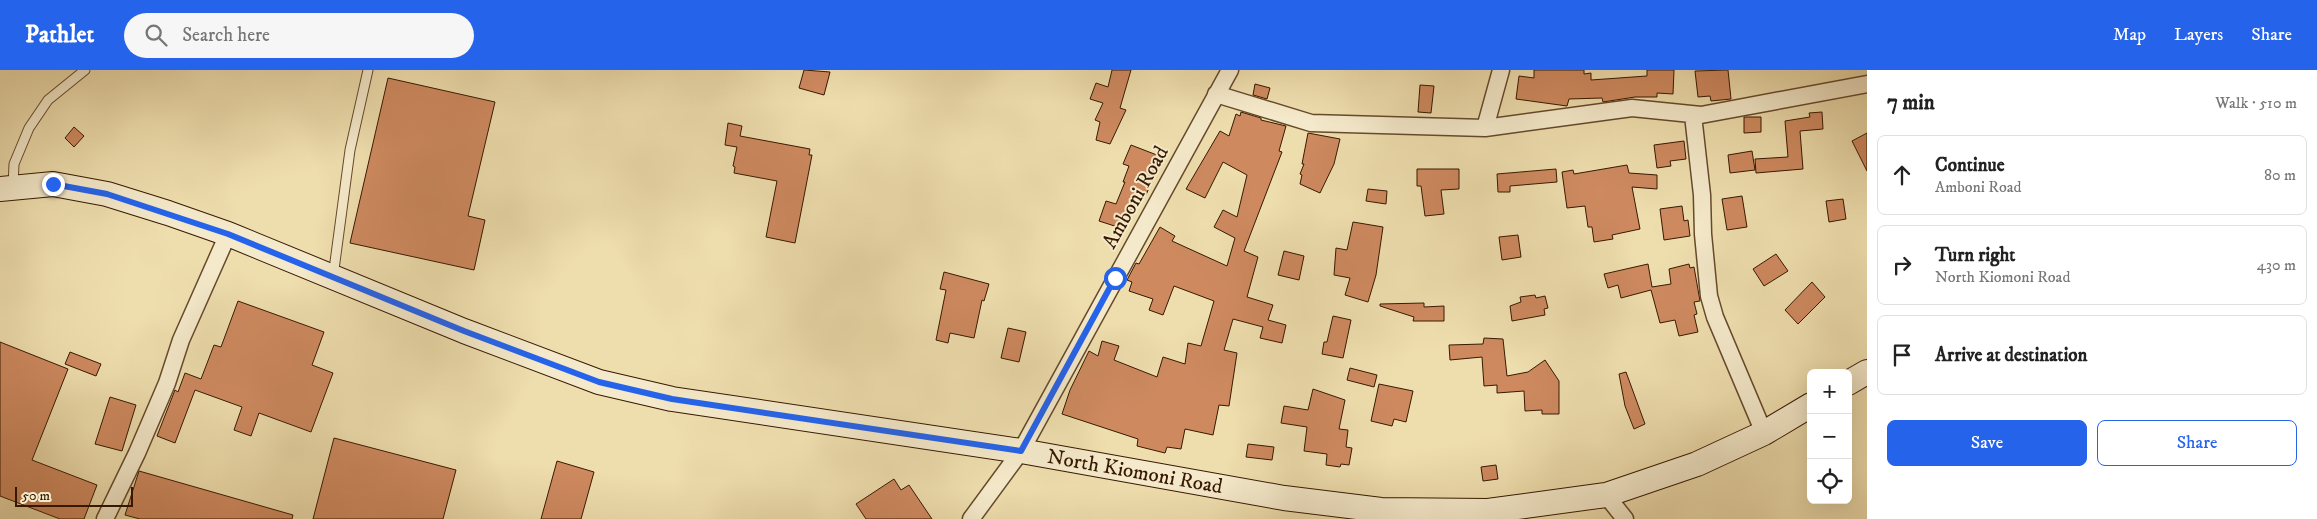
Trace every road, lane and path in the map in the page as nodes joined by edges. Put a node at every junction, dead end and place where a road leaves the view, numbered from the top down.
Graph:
1 (85, 70) edge
2 (368, 70) edge
3 (1230, 70) edge
4 (1502, 70) edge
5 (1867, 84) edge
6 (1216, 94) junction
7 (1693, 114) junction
8 (1485, 128) junction
9 (7, 188) edge
10 (228, 234) junction
11 (332, 277) junction
12 (1867, 372) edge
13 (1852, 381) edge
14 (1807, 407) edge
15 (1764, 433) junction
16 (1021, 451) junction
17 (1606, 495) junction
18 (105, 519) edge
19 (972, 519) edge
20 (1625, 519) edge

1 - 9 lane
2 - 11 lane
3 - 6 street, Amboni Road
4 - 8 street
5 - 7 street
6 - 8 street
6 - 16 street, Amboni Road
7 - 8 street
7 - 15 street
9 - 10 main road, North Kiomoni Road
10 - 11 main road, North Kiomoni Road
10 - 18 street
11 - 16 main road, North Kiomoni Road
12 - 13 main road
14 - 15 main road, North Kiomoni Road
15 - 17 main road, North Kiomoni Road
16 - 17 main road, North Kiomoni Road
16 - 19 street, Amboni Road
17 - 20 street

